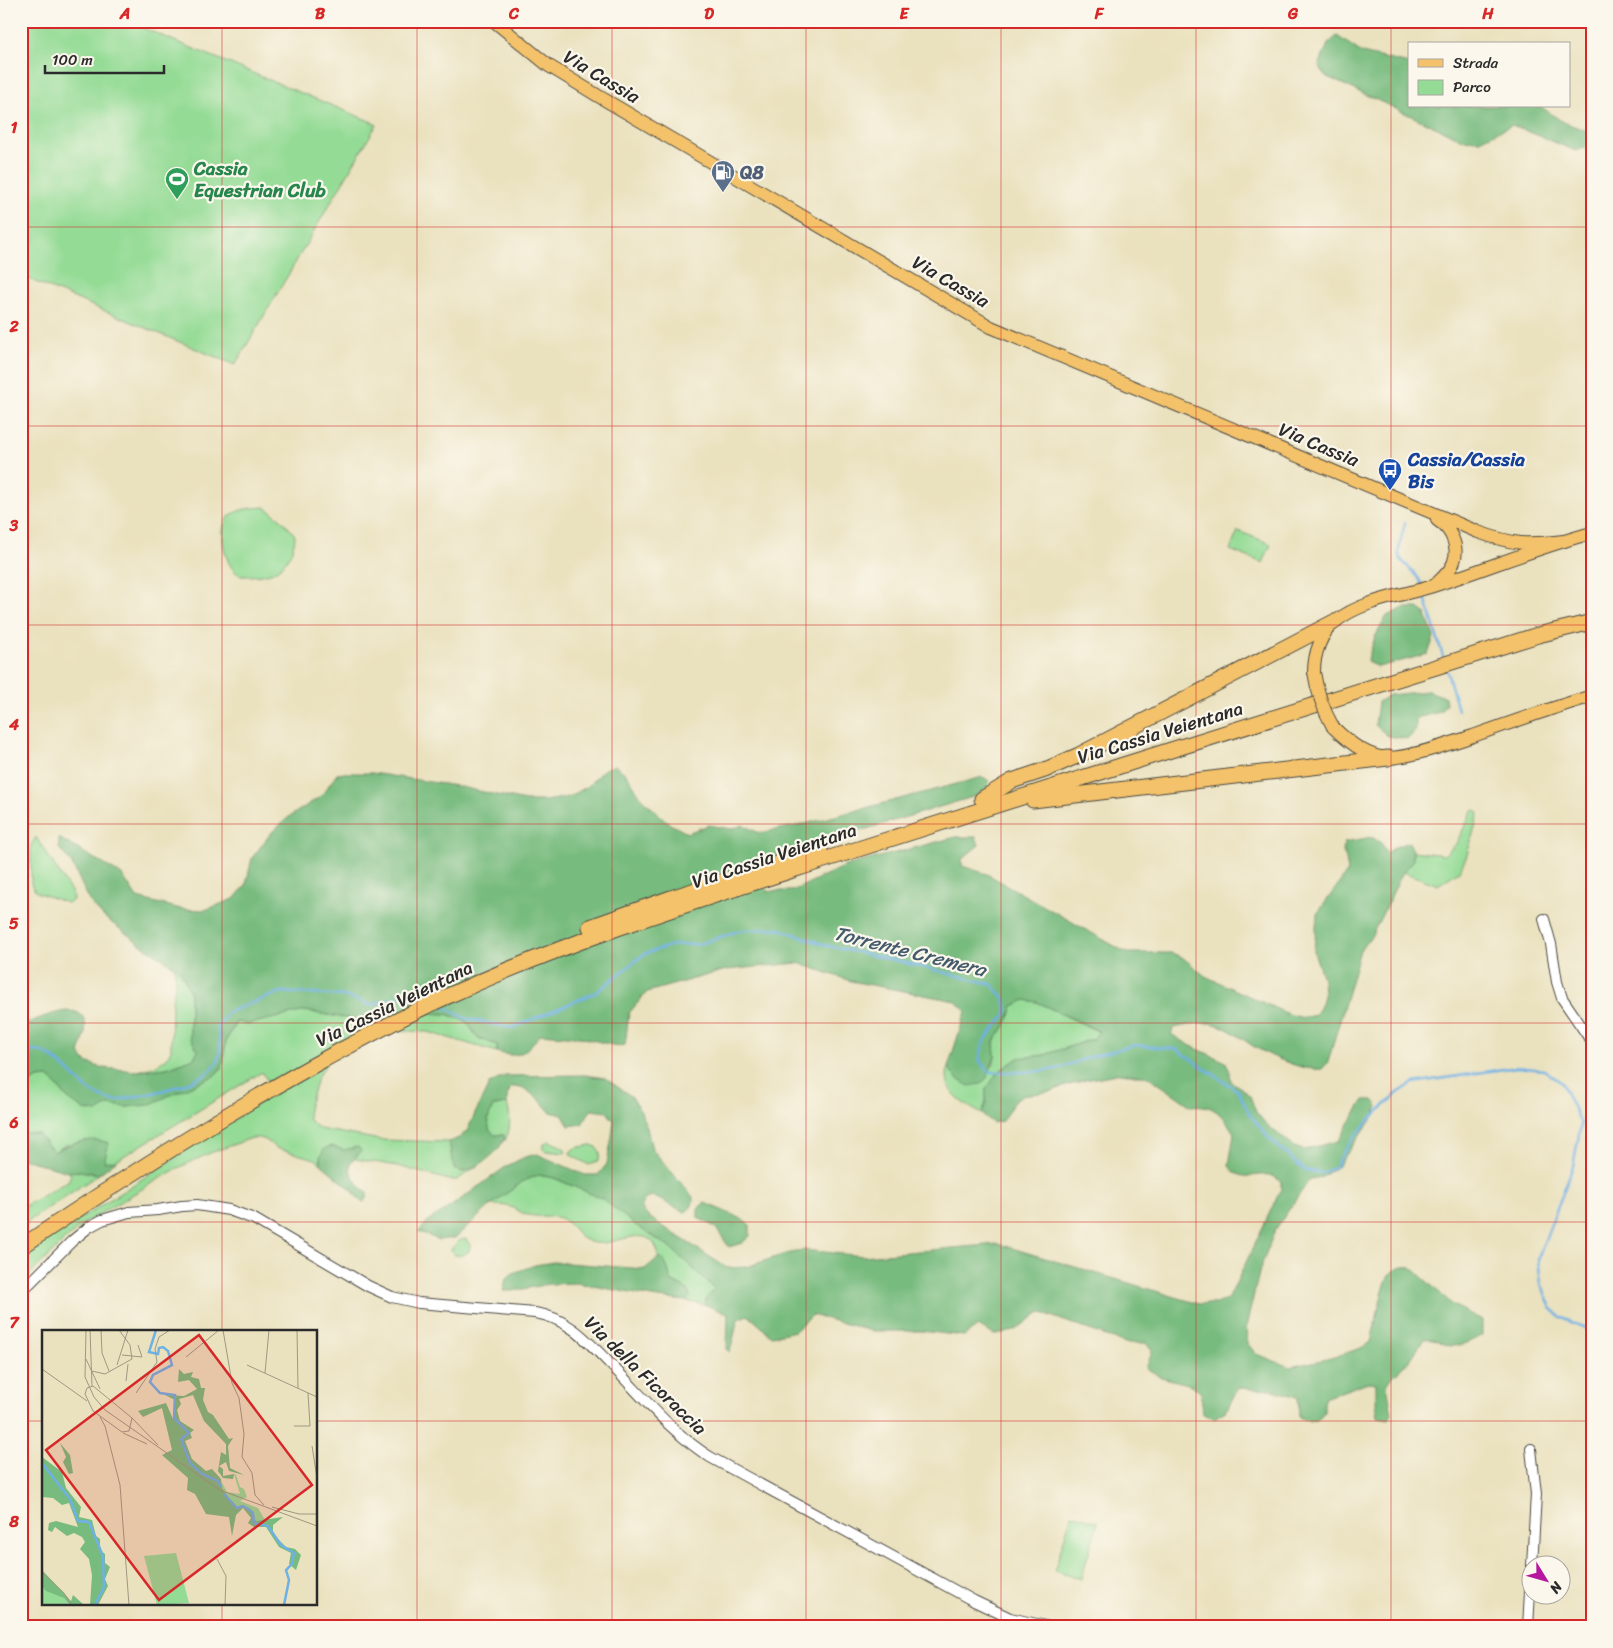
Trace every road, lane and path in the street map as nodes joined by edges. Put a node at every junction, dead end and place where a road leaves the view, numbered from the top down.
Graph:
1 (494, 21) edge
2 (1423, 509) junction
3 (1592, 533) edge
4 (1564, 541) junction
5 (1426, 588) junction
6 (1592, 613) edge
7 (1334, 622) junction
8 (1592, 622) edge
9 (1450, 658) junction
10 (1432, 664) junction
11 (1592, 696) edge
12 (1388, 758) junction
13 (982, 798) junction
14 (946, 820) junction
15 (770, 872) junction
16 (1544, 919) dead end
17 (1592, 1042) edge
18 (270, 1084) junction
19 (21, 1236) edge
20 (21, 1247) edge
21 (21, 1292) edge
22 (1532, 1449) dead end
23 (1533, 1556) edge
24 (1529, 1606) edge
25 (1050, 1627) edge
26 (1528, 1627) edge

1 - 2 main road, Via Cassia
2 - 4 main road, Via Cassia
2 - 5 main road, Via Cassia
3 - 4 main road, Via Cassia
4 - 5 main road, Via Cassia
5 - 7 main road, Via Cassia
6 - 9 highway, Via Cassia Veientana
7 - 12 main road, Via Cassia, bridge
7 - 13 highway
8 - 9 highway, Via Cassia Veientana
9 - 10 highway, Via Cassia Veientana
10 - 13 highway, Via Cassia Veientana
10 - 14 highway, Via Cassia Veientana
11 - 12 main road, Via Cassia
12 - 14 highway
13 - 15 highway, Via Cassia Veientana
14 - 15 highway, Via Cassia Veientana
15 - 18 highway, Via Cassia Veientana
16 - 17 street
18 - 19 highway, Via Cassia Veientana
18 - 20 highway, Via Cassia Veientana
21 - 25 street, Via della Ficoraccia
22 - 23 street
24 - 26 street

